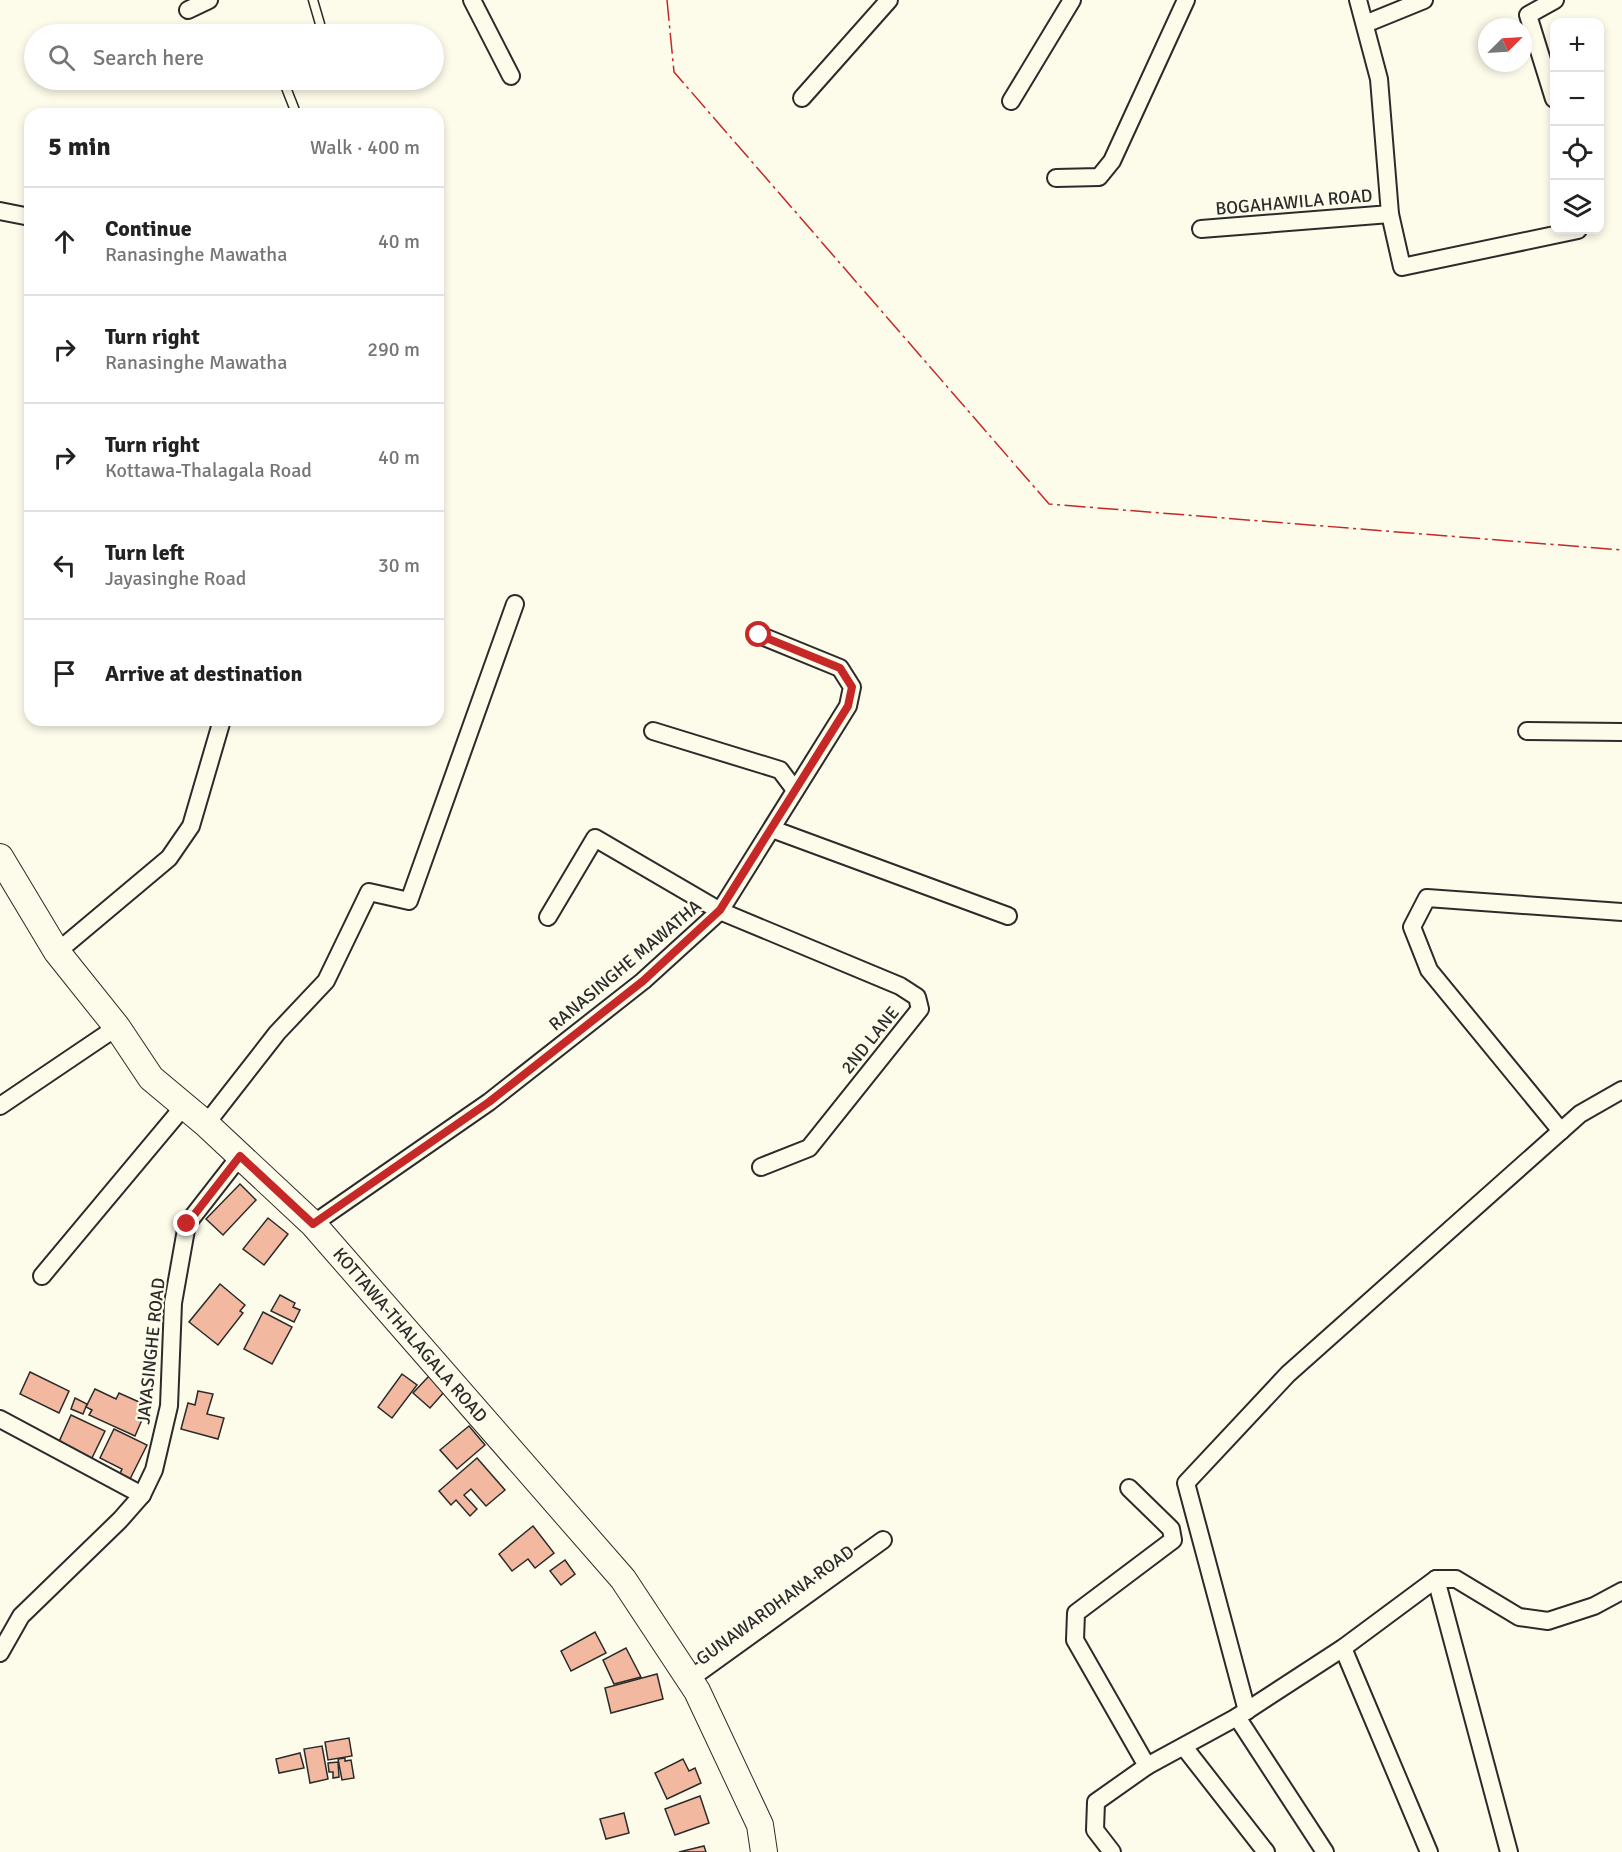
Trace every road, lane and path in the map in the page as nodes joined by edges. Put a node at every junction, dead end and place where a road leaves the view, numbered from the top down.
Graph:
1 (209, 0) edge
2 (313, 0) edge
3 (472, 0) edge
4 (889, 0) edge
5 (1072, 0) edge
6 (1186, 0) edge
7 (1358, 0) edge
8 (1424, 0) edge
9 (1556, 0) edge
10 (1525, 7) edge
11 (188, 10) dead end
12 (320, 24) edge
13 (1365, 24) junction
14 (511, 76) dead end
15 (1550, 86) edge
16 (287, 90) edge
17 (802, 98) dead end
18 (1011, 101) dead end
19 (294, 108) edge
20 (1056, 178) dead end
21 (0, 211) edge
22 (1390, 214) junction
23 (24, 216) edge
24 (1201, 229) dead end
25 (1559, 234) edge
26 (515, 604) dead end
27 (759, 635) dead end
28 (220, 726) edge
29 (653, 731) dead end
30 (1527, 731) dead end
31 (1622, 732) edge
32 (795, 790) junction
33 (772, 829) junction
34 (0, 856) edge
35 (720, 910) junction
36 (1622, 912) edge
37 (1008, 916) dead end
38 (548, 917) dead end
39 (57, 952) junction
40 (117, 1027) junction
41 (1622, 1090) edge
42 (0, 1106) edge
43 (184, 1106) junction
44 (206, 1124) junction
45 (1561, 1131) junction
46 (240, 1156) junction
47 (761, 1167) dead end
48 (313, 1224) junction
49 (42, 1276) dead end
50 (0, 1419) edge
51 (1129, 1488) dead end
52 (142, 1495) junction
53 (880, 1547) dead end
54 (1436, 1580) junction
55 (1622, 1591) edge
56 (1343, 1648) junction
57 (0, 1653) edge
58 (692, 1683) junction
59 (1242, 1714) junction
60 (1184, 1747) junction
61 (1147, 1766) junction
62 (764, 1852) edge
63 (1112, 1852) edge
64 (1266, 1852) edge
65 (1325, 1852) edge
66 (1429, 1852) edge
67 (1509, 1852) edge

1 - 11 street
2 - 12 lane
3 - 14 street
4 - 17 street
5 - 18 street
6 - 20 street
7 - 13 street, BOGAHAWILA ROAD
8 - 13 street
9 - 10 street
10 - 15 street
13 - 22 street, BOGAHAWILA ROAD
16 - 19 lane
21 - 23 street
22 - 24 street, BOGAHAWILA ROAD
22 - 25 street
26 - 44 street
27 - 32 street, RANASINGHE MAWATHA
28 - 39 street
29 - 32 street
30 - 31 street
32 - 33 street, RANASINGHE MAWATHA
33 - 35 street, RANASINGHE MAWATHA
33 - 37 street
34 - 39 main road, KOTTAWA-THALAGALA ROAD
35 - 38 street
35 - 47 street, 2ND LANE
35 - 48 street, RANASINGHE MAWATHA
36 - 45 street
39 - 40 main road, KOTTAWA-THALAGALA ROAD
40 - 42 street
40 - 43 main road, KOTTAWA-THALAGALA ROAD
41 - 45 street
43 - 44 main road, KOTTAWA-THALAGALA ROAD
43 - 49 street
44 - 46 main road, KOTTAWA-THALAGALA ROAD
45 - 59 street
46 - 48 main road, KOTTAWA-THALAGALA ROAD
46 - 52 street, JAYASINGHE ROAD
48 - 58 main road, KOTTAWA-THALAGALA ROAD
50 - 52 street
51 - 61 street
52 - 57 street, JAYASINGHE ROAD
53 - 58 street
54 - 55 street
54 - 56 street
54 - 67 street
56 - 59 street
56 - 66 street
58 - 62 main road, KOTTAWA-THALAGALA ROAD
59 - 60 street
59 - 65 street
60 - 61 street
60 - 64 street
61 - 63 street

